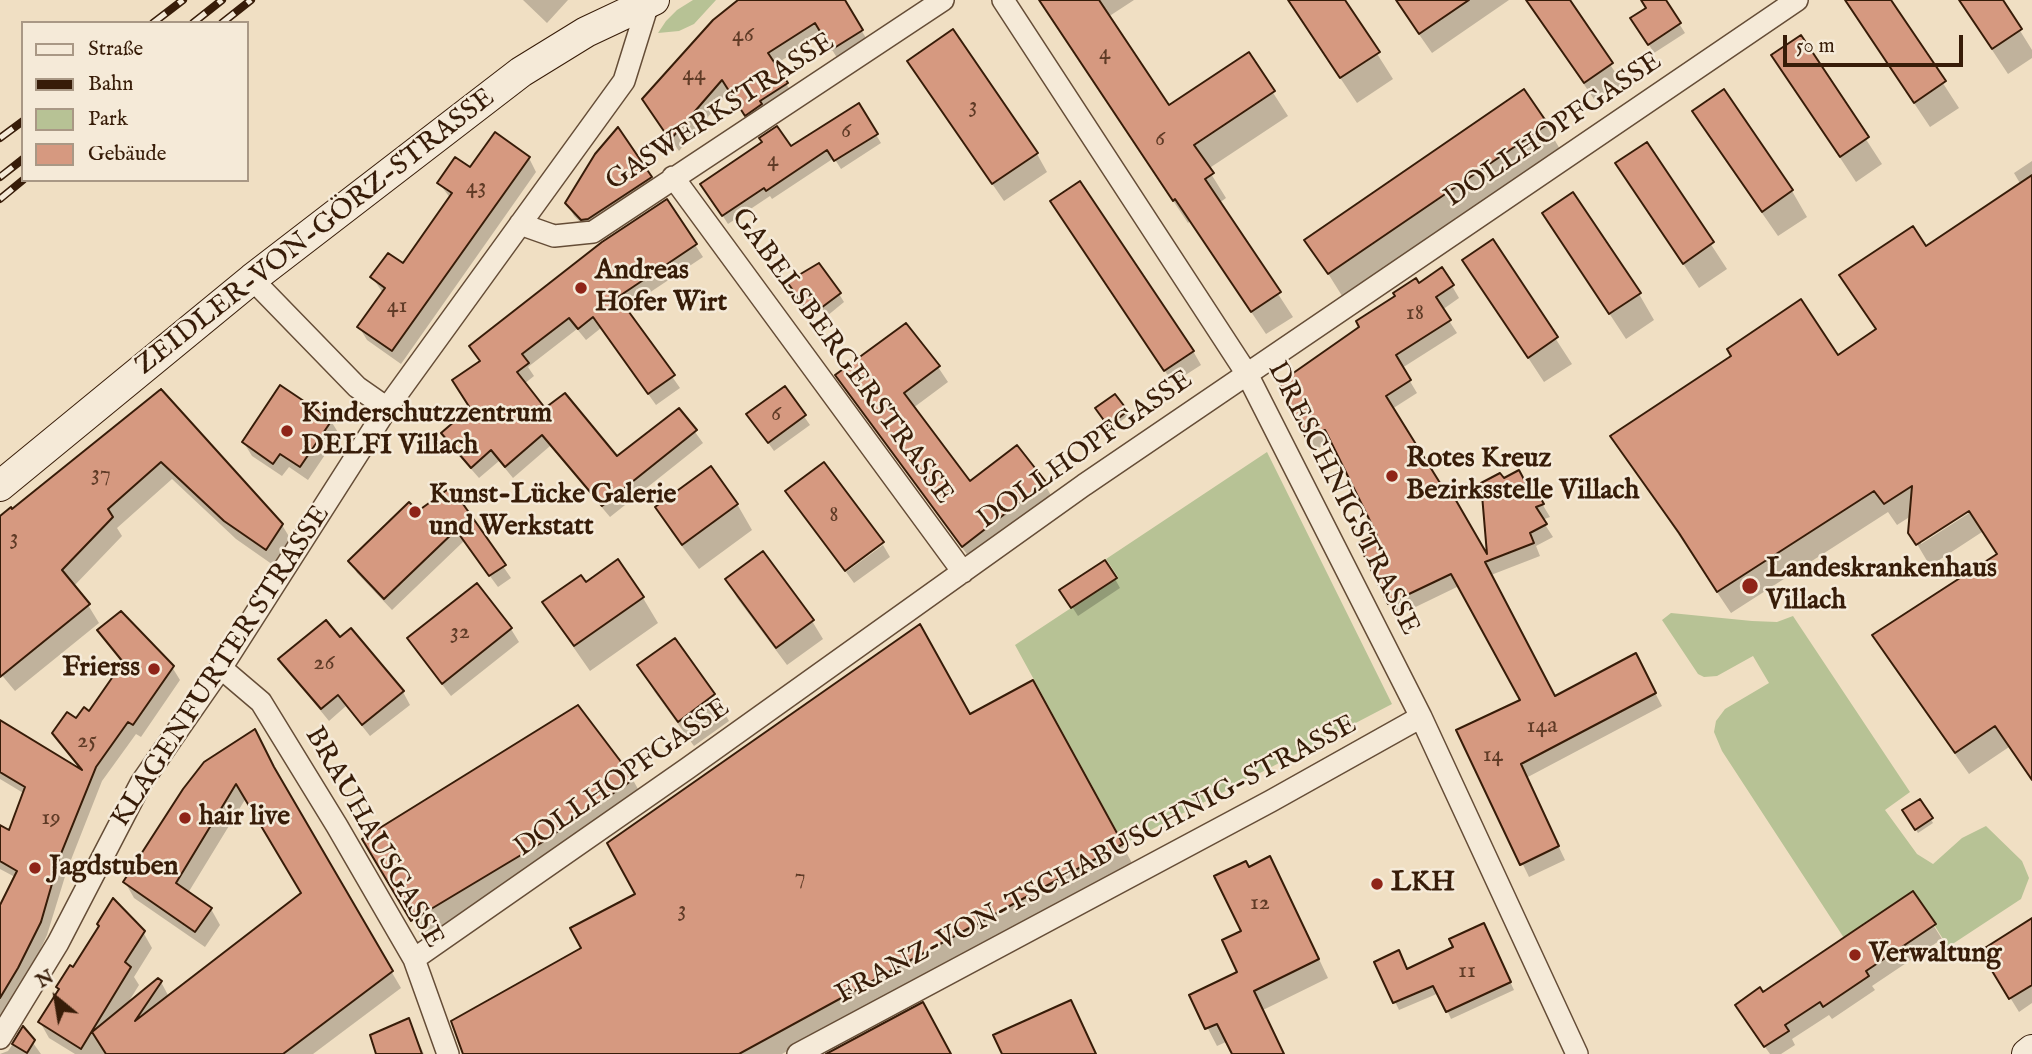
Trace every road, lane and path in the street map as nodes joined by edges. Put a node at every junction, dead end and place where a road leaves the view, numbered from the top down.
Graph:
1 (943, 0) edge
2 (1003, 0) edge
3 (1797, 0) edge
4 (651, 2) edge
5 (674, 177) junction
6 (520, 224) junction
7 (252, 279) junction
8 (1247, 374) junction
9 (387, 408) junction
10 (0, 486) edge
11 (963, 572) junction
12 (220, 668) junction
13 (1421, 717) junction
14 (414, 959) junction
15 (0, 1038) edge
16 (2032, 1050) edge
17 (448, 1054) edge
18 (798, 1054) edge
19 (1577, 1054) edge
20 (2026, 1054) edge

1 - 5 street, GASWERKSTRASSE
2 - 8 street, DRESCHNIGSTRASSE
3 - 8 street, DOLLHOPFGASSE
4 - 6 street, KLAGENFURTER STRASSE
4 - 7 street, ZEIDLER-VON-GÖRZ-STRASSE
5 - 6 street, GASWERKSTRASSE
5 - 11 street, GABELSBERGERSTRASSE
6 - 9 street, KLAGENFURTER STRASSE
7 - 9 street
7 - 10 street, ZEIDLER-VON-GÖRZ-STRASSE
8 - 11 street, DOLLHOPFGASSE
8 - 13 street, DRESCHNIGSTRASSE
9 - 12 street, KLAGENFURTER STRASSE
11 - 14 street, DOLLHOPFGASSE
12 - 14 street, BRAUHAUSGASSE
12 - 15 street, KLAGENFURTER STRASSE
13 - 18 street, FRANZ-VON-TSCHABUSCHNIG-STRASSE
13 - 19 street, DRESCHNIGSTRASSE
14 - 17 street, BRAUHAUSGASSE
16 - 20 street

